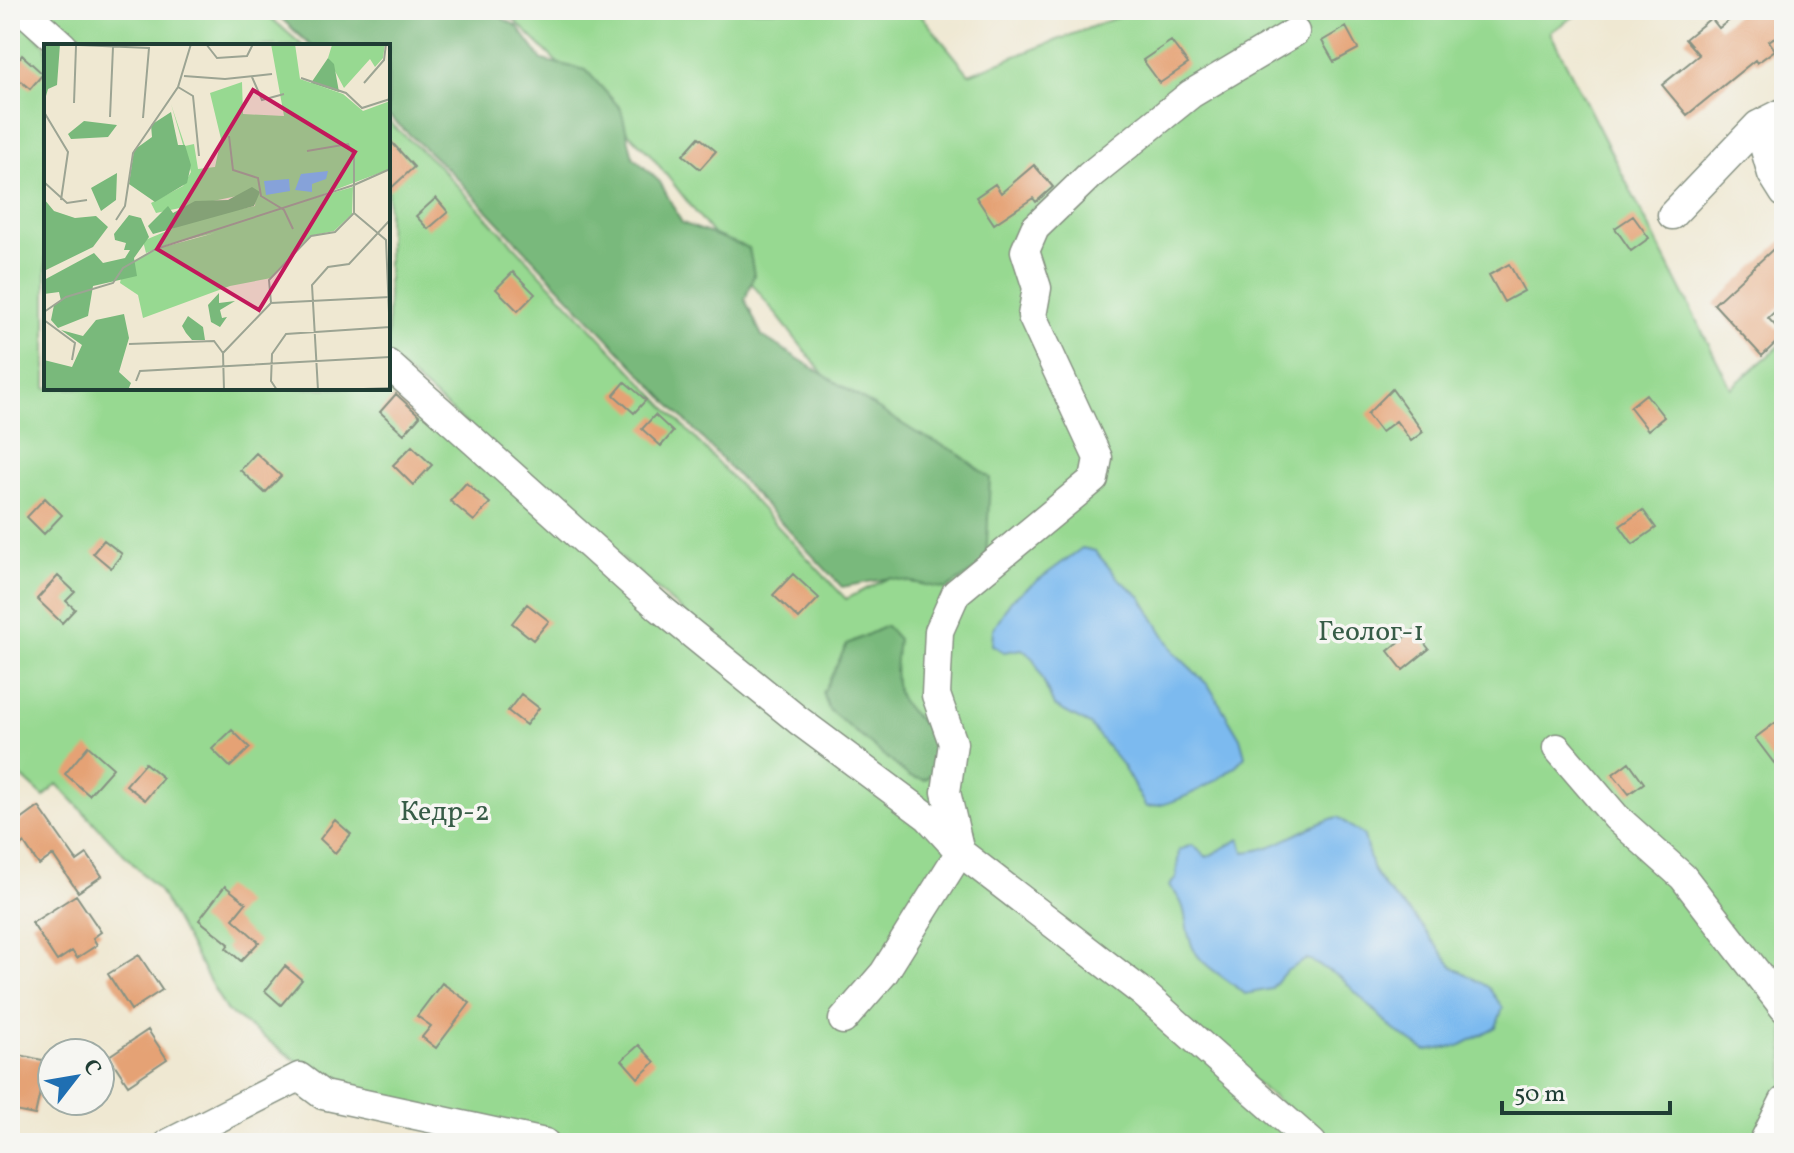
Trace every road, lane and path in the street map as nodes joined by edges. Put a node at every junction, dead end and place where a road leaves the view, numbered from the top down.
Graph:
1 (23, 10) edge
2 (1295, 32) dead end
3 (61, 44) edge
4 (1784, 112) edge
5 (1758, 125) junction
6 (1784, 193) edge
7 (1672, 215) dead end
8 (390, 366) edge
9 (1557, 748) dead end
10 (960, 852) junction
11 (1784, 1008) edge
12 (843, 1020) dead end
13 (1784, 1101) edge
14 (169, 1143) edge
15 (545, 1143) edge
16 (1312, 1143) edge
17 (1763, 1143) edge

1 - 3 street
2 - 10 street
4 - 5 street
5 - 6 street
5 - 7 street
8 - 10 street
9 - 11 street
10 - 12 street
10 - 16 street
13 - 17 street
14 - 15 street

